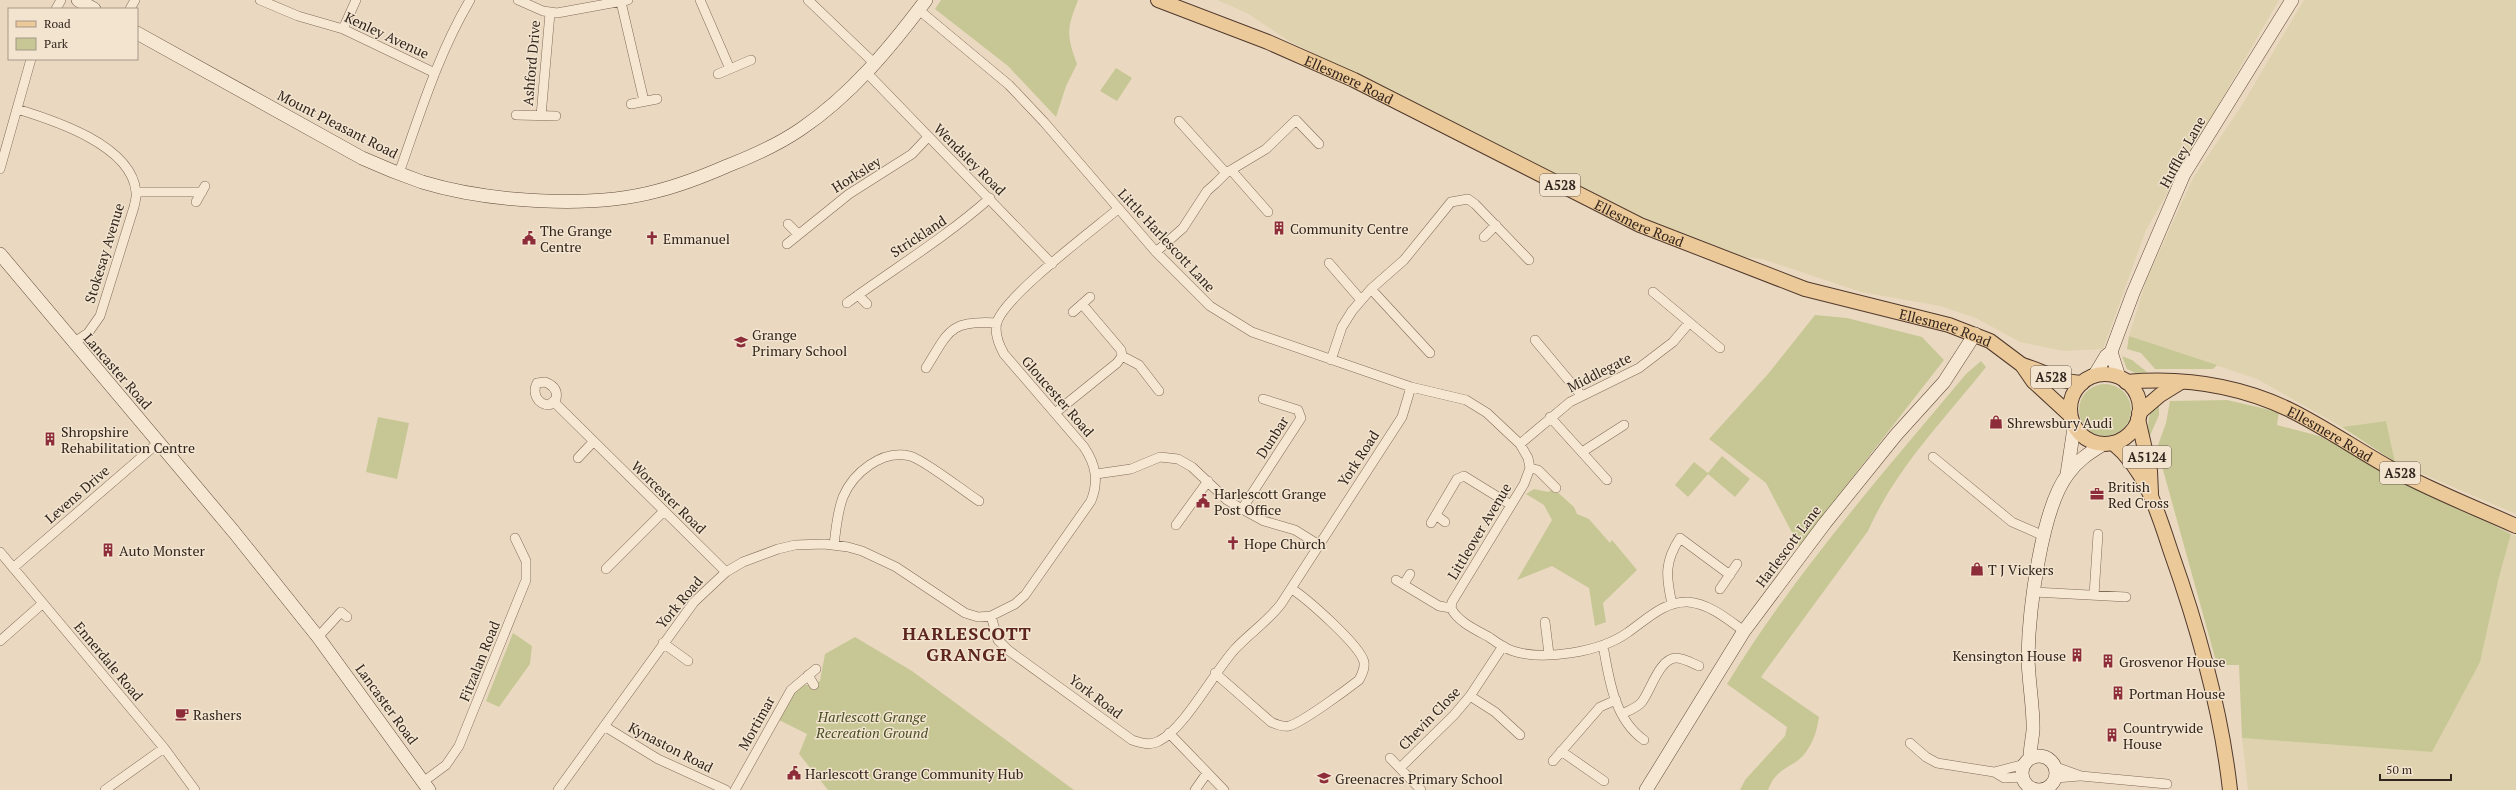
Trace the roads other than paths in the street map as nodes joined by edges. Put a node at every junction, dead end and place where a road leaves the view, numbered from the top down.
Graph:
1 (78, 0) edge
2 (260, 0) edge
3 (356, 0) edge
4 (470, 0) edge
5 (518, 0) edge
6 (700, 0) edge
7 (808, 0) edge
8 (1158, 0) edge
9 (2292, 0) edge
10 (625, 1) edge
11 (922, 5) edge
12 (92, 8) edge
13 (550, 13) junction
14 (343, 29) junction
15 (138, 34) edge
16 (31, 60) edge
17 (751, 60) dead end
18 (730, 69) junction
19 (871, 69) junction
20 (435, 73) junction
21 (718, 74) dead end
22 (657, 99) dead end
23 (644, 101) junction
24 (631, 104) dead end
25 (17, 109) junction
26 (516, 115) dead end
27 (541, 116) junction
28 (556, 116) dead end
29 (1179, 121) dead end
30 (928, 138) junction
31 (1319, 144) dead end
32 (0, 169) edge
33 (1229, 172) junction
34 (399, 173) junction
35 (136, 192) junction
36 (990, 198) junction
37 (196, 202) dead end
38 (1118, 209) junction
39 (1268, 212) dead end
40 (788, 224) dead end
41 (1496, 226) junction
42 (798, 234) junction
43 (1484, 237) dead end
44 (787, 244) dead end
45 (1156, 252) junction
46 (0, 254) edge
47 (1529, 260) dead end
48 (1329, 263) dead end
49 (1052, 264) junction
50 (1371, 289) junction
51 (1653, 292) dead end
52 (858, 295) junction
53 (1090, 297) dead end
54 (1361, 300) junction
55 (847, 303) dead end
56 (867, 304) dead end
57 (1082, 304) junction
58 (1073, 312) dead end
59 (997, 323) junction
60 (1689, 323) junction
61 (1975, 334) junction
62 (1535, 340) dead end
63 (73, 343) junction
64 (1720, 348) dead end
65 (2111, 352) junction
66 (1430, 353) dead end
67 (1122, 356) junction
68 (1330, 360) junction
69 (2022, 365) junction
70 (926, 368) dead end
71 (2094, 376) junction
72 (2123, 380) junction
73 (2181, 382) junction
74 (2082, 383) junction
75 (1411, 387) junction
76 (1159, 391) dead end
77 (1581, 395) junction
78 (1263, 399) dead end
79 (554, 402) dead end
80 (1056, 413) junction
81 (2139, 416) junction
82 (1550, 417) junction
83 (2072, 422) junction
84 (1624, 425) dead end
85 (159, 442) junction
86 (593, 442) junction
87 (1520, 444) junction
88 (2108, 444) junction
89 (1582, 452) junction
90 (1933, 457) dead end
91 (578, 458) dead end
92 (1530, 468) junction
93 (1096, 474) junction
94 (2067, 474) junction
95 (1607, 480) dead end
96 (1208, 481) junction
97 (1556, 488) dead end
98 (2152, 496) junction
99 (979, 501) dead end
100 (1511, 505) junction
101 (1242, 509) junction
102 (664, 511) junction
103 (1445, 522) dead end
104 (1176, 525) dead end
105 (2516, 526) edge
106 (2098, 534) dead end
107 (2044, 536) junction
108 (515, 538) dead end
109 (834, 545) junction
110 (1319, 545) junction
111 (0, 552) edge
112 (1737, 564) dead end
113 (13, 568) junction
114 (606, 569) dead end
115 (726, 572) junction
116 (1410, 574) dead end
117 (1730, 575) junction
118 (1292, 589) junction
119 (1720, 589) dead end
120 (2034, 592) junction
121 (2094, 595) junction
122 (2126, 597) dead end
123 (42, 604) junction
124 (1672, 604) junction
125 (1451, 608) junction
126 (991, 616) junction
127 (347, 617) dead end
128 (1545, 622) dead end
129 (1744, 632) junction
130 (318, 638) junction
131 (0, 641) edge
132 (663, 643) junction
133 (1604, 645) junction
134 (1502, 646) junction
135 (1549, 654) junction
136 (688, 661) dead end
137 (1699, 666) dead end
138 (816, 669) dead end
139 (1215, 673) junction
140 (808, 675) junction
141 (814, 685) dead end
142 (1470, 696) junction
143 (1616, 700) junction
144 (1622, 714) junction
145 (604, 726) junction
146 (2033, 730) junction
147 (1170, 733) junction
148 (1520, 735) dead end
149 (1644, 740) dead end
150 (1910, 743) dead end
151 (164, 748) junction
152 (1561, 751) junction
153 (2044, 756) junction
154 (1390, 758) dead end
155 (1553, 760) dead end
156 (2027, 761) junction
157 (1400, 768) junction
158 (1994, 772) junction
159 (1207, 773) junction
160 (2023, 777) junction
161 (2052, 780) edge
162 (1604, 781) dead end
163 (2167, 784) dead end
164 (426, 786) edge
165 (2134, 786) edge
166 (2031, 789) edge
167 (105, 790) edge
168 (195, 790) edge
169 (558, 790) edge
170 (726, 790) edge
171 (735, 790) edge
172 (1195, 790) edge
173 (1224, 790) edge
174 (1421, 790) edge
175 (1646, 790) edge
176 (2230, 790) edge

1 - 12 street
2 - 14 street, Kenley Avenue
3 - 14 street
4 - 20 street
5 - 13 street
6 - 18 street
7 - 19 street, Wendsley Road
8 - 61 main road, Ellesmere Road / A528
9 - 65 street, Huffley Lane
10 - 13 street
10 - 23 street
11 - 19 street, Mount Pleasant Road
11 - 38 street, Little Harlescott Lane
13 - 27 street, Ashford Drive
14 - 20 street, Kenley Avenue
15 - 34 street, Mount Pleasant Road
16 - 25 street
17 - 18 street
18 - 21 street
19 - 30 street, Wendsley Road
19 - 34 street, Mount Pleasant Road
20 - 34 street
22 - 23 street
23 - 24 street
25 - 32 street
25 - 35 street, Stokesay Avenue
26 - 27 street, Ashford Drive
27 - 28 street, Ashford Drive
29 - 33 street
30 - 36 street, Wendsley Road
30 - 42 street, Horksley
31 - 33 street
33 - 39 street
33 - 45 street
35 - 37 street
35 - 63 street, Stokesay Avenue
36 - 49 street, Wendsley Road
36 - 52 street, Strickland
38 - 45 street, Little Harlescott Lane
38 - 49 street
40 - 42 street
41 - 43 street
41 - 47 street
41 - 50 street
42 - 44 street, Horksley
45 - 68 street, Little Harlescott Lane
46 - 63 street, Lancaster Road
48 - 54 street
49 - 59 street
50 - 54 street
50 - 66 street
51 - 60 street
52 - 55 street, Strickland
52 - 56 street
53 - 57 street
54 - 68 street
57 - 58 street
57 - 67 street
59 - 70 street
59 - 80 street, Gloucester Road
60 - 64 street
60 - 77 street, Middlegate
61 - 69 main road, Ellesmere Road / A528
61 - 129 street, Harlescott Lane
62 - 77 street
63 - 85 street, Lancaster Road
65 - 71 street, Huffley Lane
65 - 72 street
67 - 76 street
67 - 80 street
68 - 75 street, Little Harlescott Lane
69 - 74 main road, Ellesmere Road / A528
69 - 83 main road, Ellesmere Road / A528
71 - 72 main road
71 - 74 main road
72 - 73 main road, Ellesmere Road / A528
72 - 81 main road
73 - 81 main road
73 - 105 main road, Ellesmere Road / A528
74 - 83 main road
75 - 87 street, Little Harlescott Lane
75 - 110 street, York Road
77 - 82 street, Middlegate
78 - 101 street, Dunbar
79 - 86 street, Worcester Road
80 - 93 street, Gloucester Road
81 - 88 main road
81 - 98 main road, A5124
82 - 87 street, Middlegate
82 - 89 street
83 - 88 main road
83 - 94 street
84 - 89 street
85 - 113 street, Levens Drive
85 - 130 street, Lancaster Road
86 - 91 street
86 - 102 street, Worcester Road
87 - 92 street, Little Harlescott Lane
88 - 94 street
88 - 98 main road, A5124
89 - 95 street
90 - 107 street
92 - 97 street
92 - 100 street, Littleover Avenue
93 - 96 street
93 - 126 street, Gloucester Road
94 - 107 street
96 - 101 street
96 - 104 street
98 - 176 main road, A5124
99 - 109 street
100 - 103 street
100 - 125 street, Littleover Avenue
101 - 110 street
102 - 114 street
102 - 115 street, Worcester Road
106 - 121 street
107 - 120 street
108 - 164 street, Fitzalan Road
109 - 115 street, York Road
109 - 126 street, York Road
110 - 118 street, York Road
111 - 113 street, Ennerdale Road
112 - 117 street
113 - 123 street, Ennerdale Road
115 - 132 street, York Road
116 - 125 street
117 - 119 street
117 - 124 street
118 - 139 street, York Road
118 - 139 street
120 - 121 street
120 - 146 street
121 - 122 street
123 - 131 street
123 - 151 street, Ennerdale Road
124 - 129 street
124 - 133 street
125 - 134 street
126 - 147 street, York Road
127 - 130 street
128 - 135 street
129 - 175 street, Harlescott Lane
130 - 164 street, Lancaster Road
132 - 136 street, York Road
132 - 145 street, York Road
133 - 135 street
133 - 143 street
134 - 135 street
134 - 142 street, Chevin Close
137 - 144 street
138 - 140 street, Mortimar
139 - 147 street, York Road
140 - 141 street
140 - 171 street, Mortimar
142 - 148 street
142 - 157 street, Chevin Close
143 - 144 street
143 - 152 street
144 - 149 street
145 - 169 street, York Road
145 - 170 street, Kynaston Road
146 - 153 street
146 - 156 street
147 - 159 street
150 - 158 street
151 - 167 street
151 - 168 street, Ennerdale Road
152 - 155 street
152 - 162 street
153 - 156 street
153 - 161 street
154 - 157 street, Chevin Close
156 - 158 street
156 - 160 street
157 - 174 street, Chevin Close
158 - 160 street
159 - 172 street
159 - 173 street
160 - 166 street
161 - 165 street
161 - 166 street
163 - 165 street

